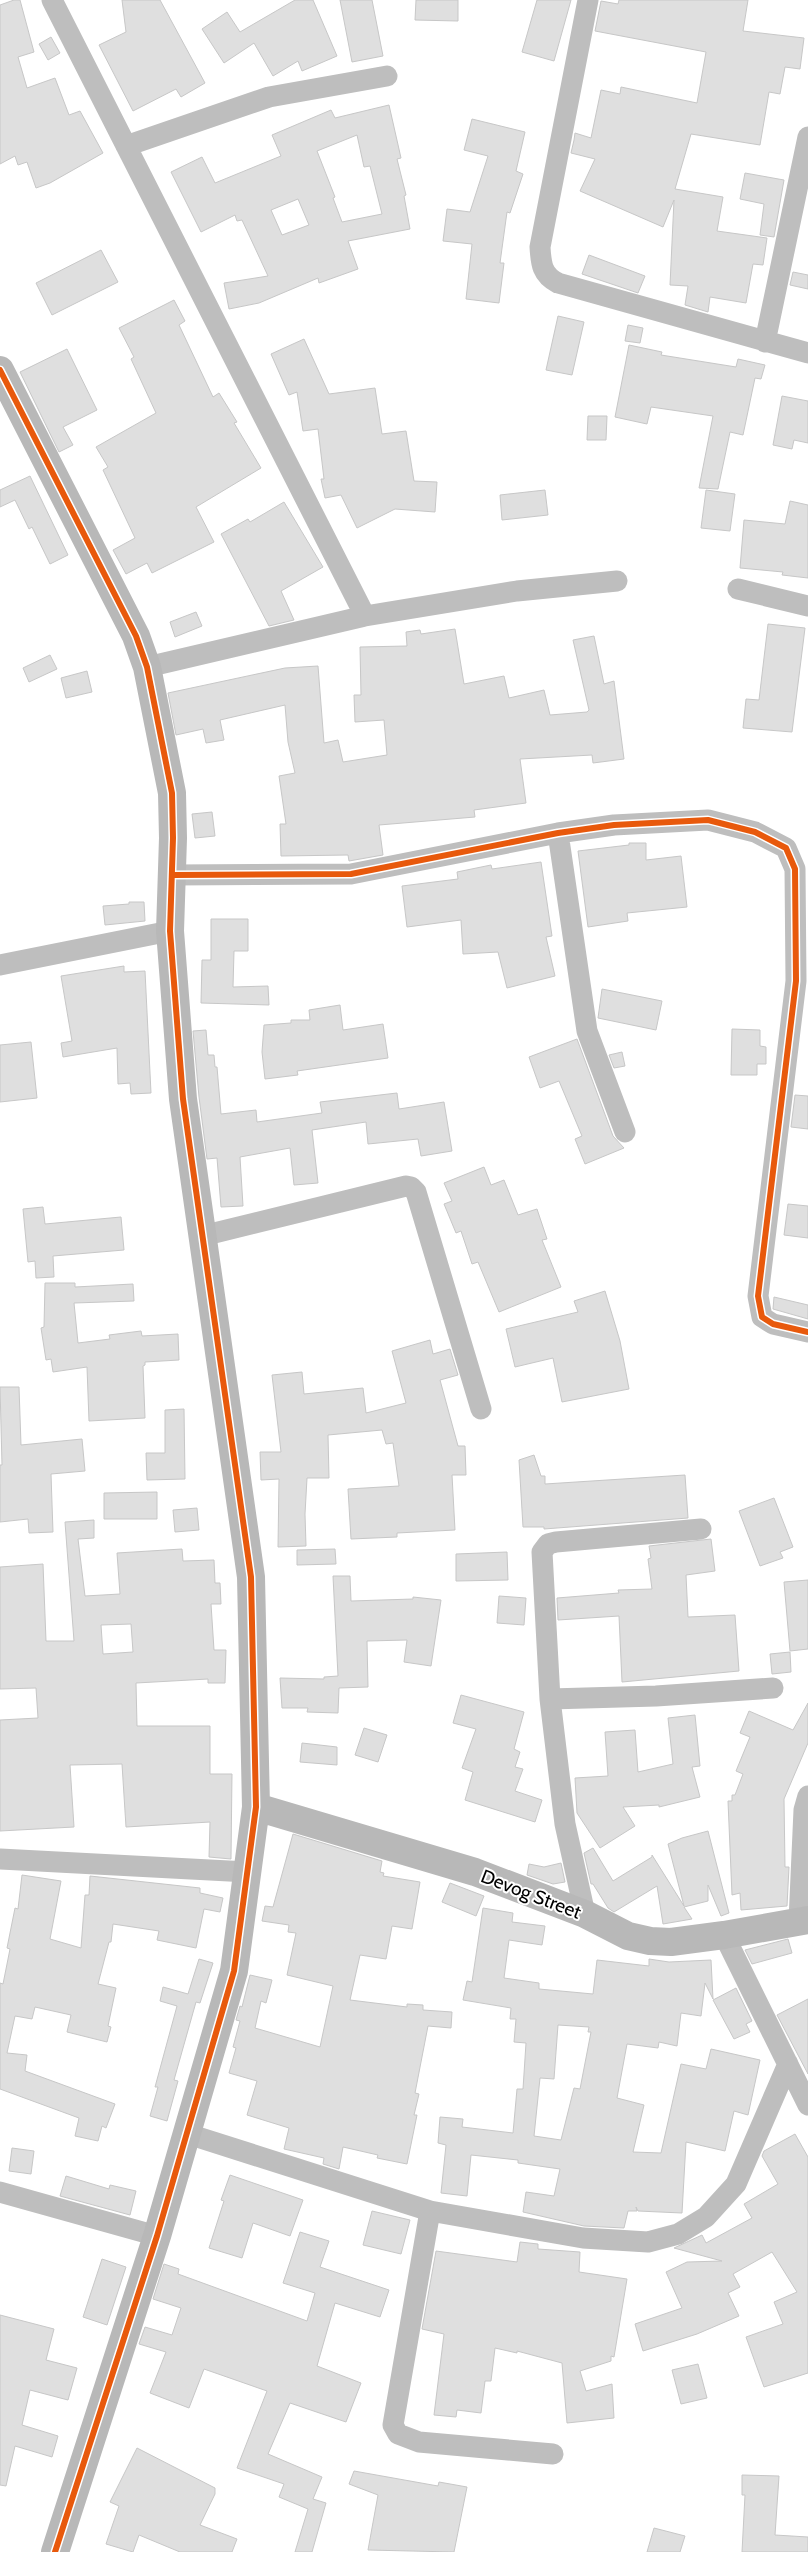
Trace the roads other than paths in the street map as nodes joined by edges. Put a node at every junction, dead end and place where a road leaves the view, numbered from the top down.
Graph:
1 (52, 0) edge
2 (588, 0) edge
3 (387, 76) dead end
4 (808, 137) edge
5 (126, 146) junction
6 (765, 342) junction
7 (808, 353) edge
8 (0, 370) edge
9 (617, 581) dead end
10 (738, 589) dead end
11 (808, 606) edge
12 (365, 616) junction
13 (147, 667) junction
14 (558, 833) junction
15 (172, 876) junction
16 (170, 931) junction
17 (0, 965) edge
18 (625, 1132) dead end
19 (202, 1236) junction
20 (808, 1332) edge
21 (481, 1409) dead end
22 (700, 1529) dead end
23 (773, 1688) dead end
24 (550, 1699) junction
25 (808, 1796) edge
26 (256, 1806) junction
27 (0, 1859) edge
28 (248, 1872) junction
29 (585, 1914) junction
30 (803, 1920) edge
31 (724, 1936) junction
32 (788, 2064) junction
33 (808, 2105) edge
34 (188, 2134) junction
35 (0, 2192) edge
36 (430, 2211) junction
37 (157, 2236) junction
38 (553, 2454) dead end
39 (54, 2552) edge

1 - 5 street
2 - 6 street
3 - 5 street
4 - 6 street
5 - 12 street
6 - 7 street
8 - 13 street
9 - 12 street
10 - 11 street
12 - 13 street
13 - 15 street
14 - 15 street
14 - 18 street
14 - 20 street
15 - 16 street
16 - 17 street
16 - 19 street
19 - 21 street
19 - 26 street
22 - 24 street
23 - 24 street
24 - 29 street
25 - 30 street
26 - 28 street
26 - 29 street, Devog Street
27 - 28 street
28 - 34 street
29 - 31 street, Devog Street
30 - 31 street, Devog Street
31 - 32 street
32 - 33 street
32 - 36 street
34 - 36 street
34 - 37 street
35 - 37 street
36 - 38 street
37 - 39 street

